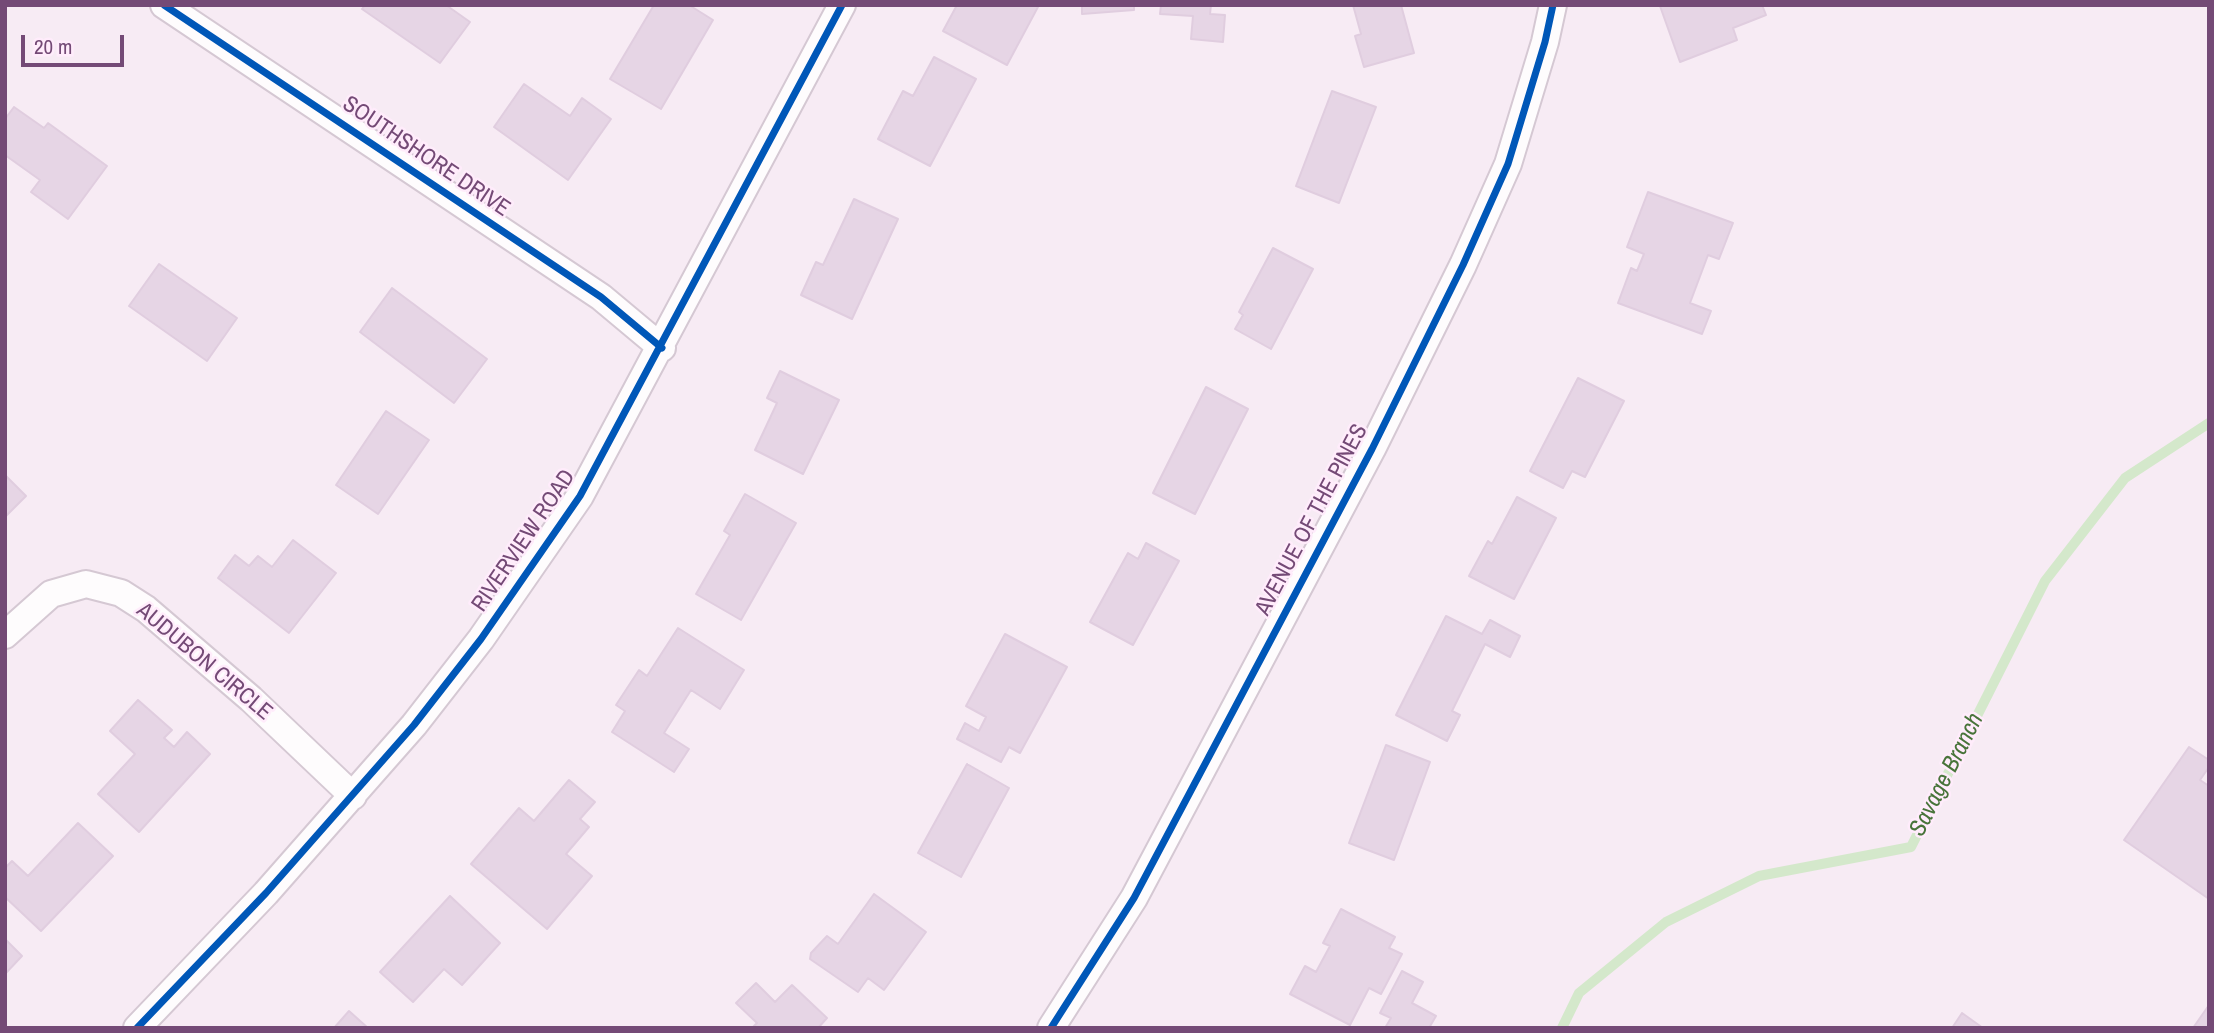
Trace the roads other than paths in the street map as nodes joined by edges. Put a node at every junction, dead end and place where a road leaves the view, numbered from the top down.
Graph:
1 (164, 5) edge
2 (842, 5) edge
3 (1553, 5) edge
4 (662, 348) junction
5 (5, 635) edge
6 (353, 796) junction
7 (137, 1028) edge
8 (1051, 1028) edge

1 - 4 street, SOUTHSHORE DRIVE
2 - 4 street, RIVERVIEW ROAD
3 - 8 street, AVENUE OF THE PINES
4 - 6 street, RIVERVIEW ROAD
5 - 6 street, AUDUBON CIRCLE
6 - 7 street, RIVERVIEW ROAD

